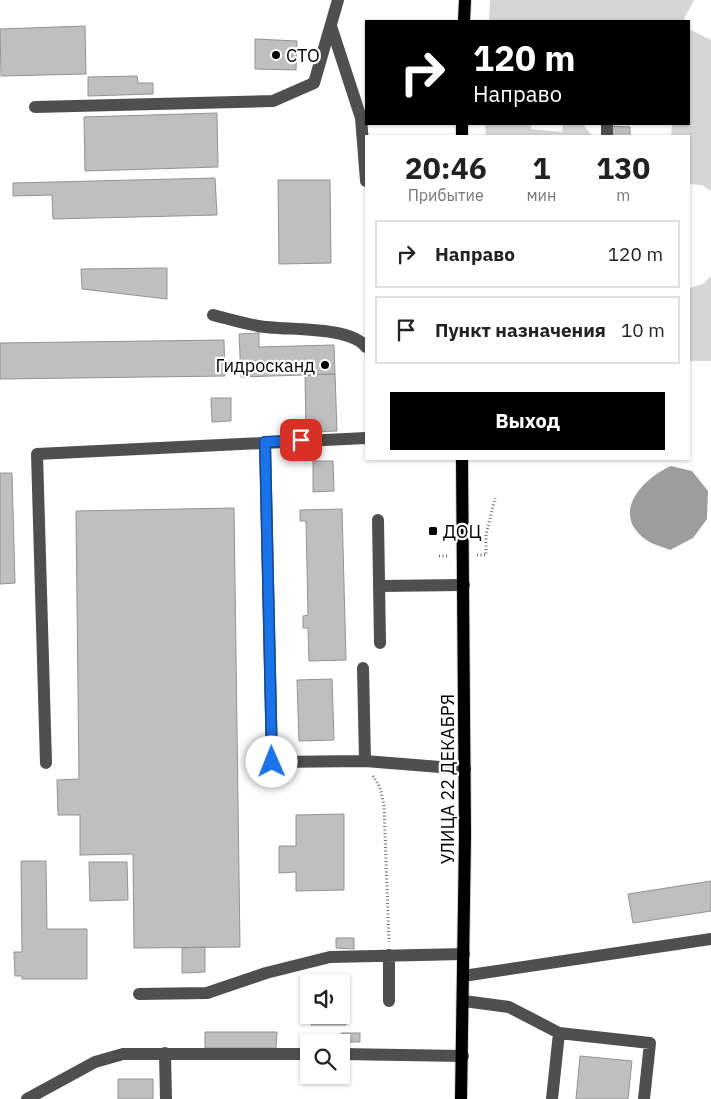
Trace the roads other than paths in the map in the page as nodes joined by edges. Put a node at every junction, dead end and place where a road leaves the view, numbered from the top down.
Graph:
1 (338, 0) edge
2 (465, 0) edge
3 (464, 20) edge
4 (331, 26) junction
5 (35, 107) dead end
6 (365, 168) edge
7 (212, 315) dead end
8 (365, 346) edge
9 (365, 438) edge
10 (265, 442) junction
11 (462, 460) edge
12 (378, 520) dead end
13 (464, 585) junction
14 (379, 586) junction
15 (380, 643) dead end
16 (363, 668) dead end
17 (365, 761) junction
18 (46, 763) dead end
19 (465, 768) junction
20 (711, 939) edge
21 (464, 954) junction
22 (390, 955) junction
23 (464, 976) junction
24 (139, 994) dead end
25 (389, 1001) dead end
26 (464, 1001) junction
27 (558, 1033) junction
28 (165, 1053) junction
29 (300, 1054) edge
30 (350, 1054) edge
31 (463, 1056) junction
32 (27, 1099) edge
33 (166, 1099) edge
34 (462, 1099) edge
35 (552, 1099) edge
36 (644, 1099) edge

1 - 4 lane
2 - 3 main road
4 - 5 lane
4 - 6 lane
7 - 8 lane
9 - 10 lane
10 - 17 lane
10 - 18 lane
11 - 13 main road, УЛИЦА 22 ДЕКАБРЯ
12 - 14 lane
13 - 14 lane
13 - 19 main road, УЛИЦА 22 ДЕКАБРЯ
14 - 15 lane
16 - 17 lane
17 - 19 lane
19 - 21 main road, УЛИЦА 22 ДЕКАБРЯ
20 - 23 lane
21 - 22 lane
21 - 23 main road, УЛИЦА 22 ДЕКАБРЯ
22 - 24 lane
22 - 25 lane
23 - 26 main road, УЛИЦА 22 ДЕКАБРЯ
26 - 27 lane
26 - 31 main road, УЛИЦА 22 ДЕКАБРЯ
27 - 35 lane
27 - 36 lane
28 - 29 lane
28 - 32 lane
28 - 33 lane
30 - 31 lane
31 - 34 main road, УЛИЦА 22 ДЕКАБРЯ

